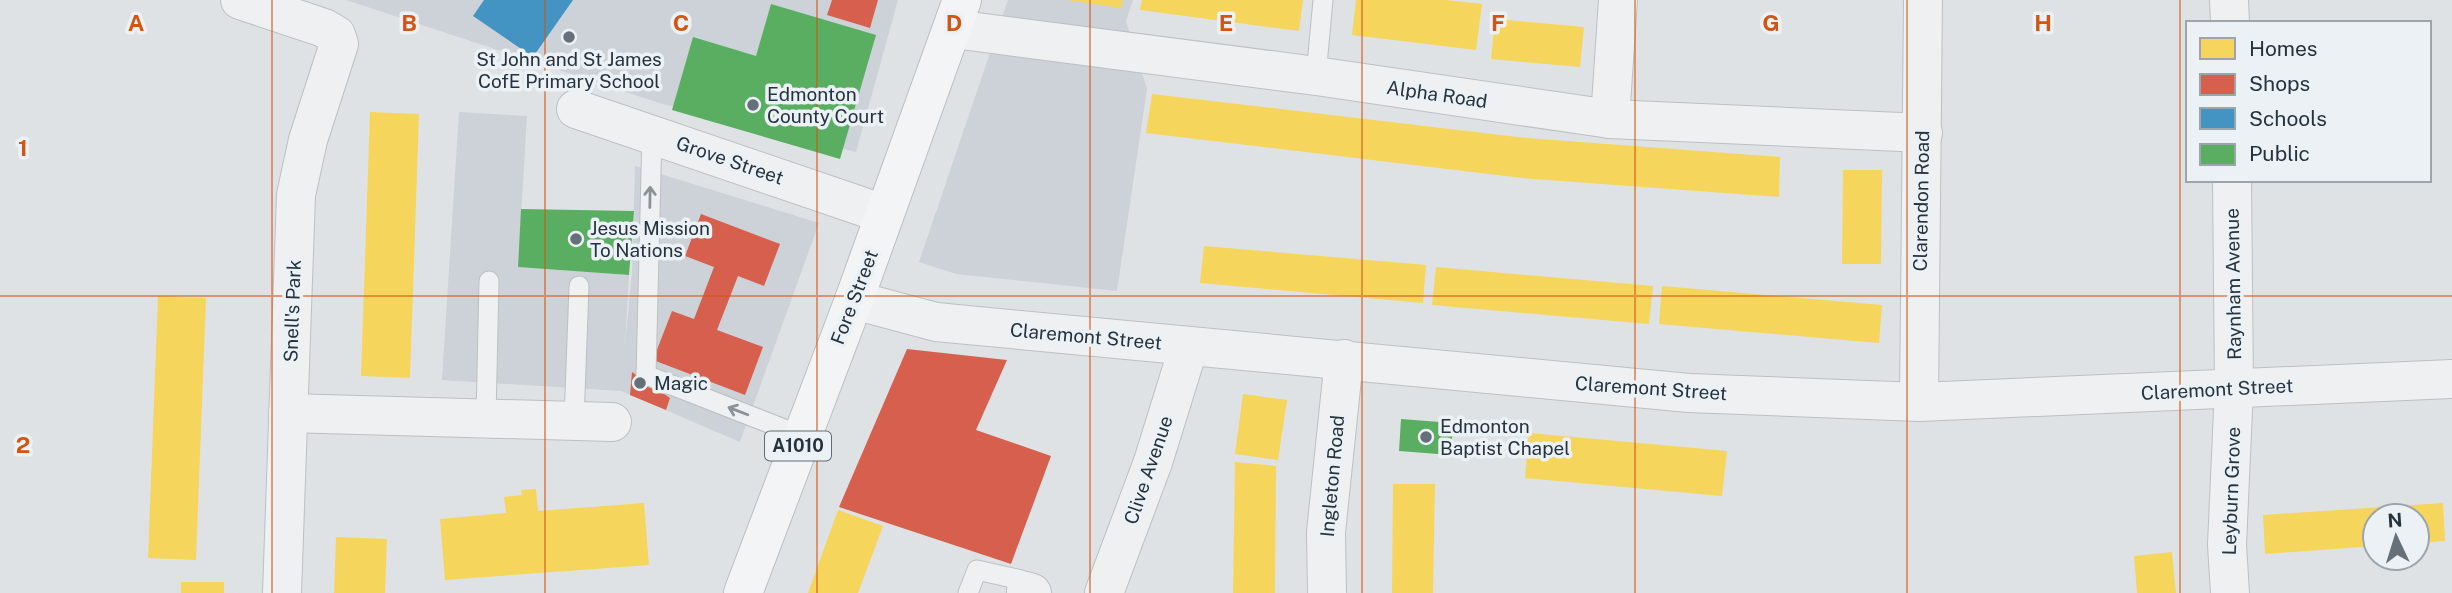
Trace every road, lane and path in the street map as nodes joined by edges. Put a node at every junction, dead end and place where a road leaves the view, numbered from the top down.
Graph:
1 (240, 0) edge
2 (1324, 0) edge
3 (1618, 0) edge
4 (1923, 0) edge
5 (2229, 0) edge
6 (958, 15) edge
7 (2230, 21) edge
8 (1316, 76) junction
9 (576, 108) dead end
10 (1610, 119) junction
11 (652, 133) junction
12 (1923, 133) junction
13 (2232, 182) edge
14 (884, 214) junction
15 (489, 281) dead end
16 (579, 286) dead end
17 (854, 300) junction
18 (1189, 346) junction
19 (1344, 359) junction
20 (2452, 379) edge
21 (2234, 388) junction
22 (1919, 402) junction
23 (288, 413) junction
24 (486, 418) junction
25 (574, 421) junction
26 (612, 422) dead end
27 (802, 436) junction
28 (1029, 592) edge
29 (282, 593) edge
30 (743, 593) edge
31 (968, 593) edge
32 (1104, 593) edge
33 (1326, 593) edge
34 (2230, 593) edge

1 - 23 street, Snell's Park
2 - 8 lane
3 - 10 street
4 - 12 street, Clarendon Road
5 - 7 street
6 - 8 street, Alpha Road
6 - 14 main road, Fore Street / A1010
8 - 10 street, Alpha Road
9 - 11 street, Grove Street
10 - 12 street, Alpha Road
11 - 14 street, Grove Street
27 -> 11 lane
12 - 22 street, Clarendon Road
13 - 21 street, Raynham Avenue
14 - 17 main road, Fore Street / A1010
15 - 24 lane
16 - 25 lane
17 - 18 street, Claremont Street
17 - 27 main road, Fore Street / A1010
18 - 19 street, Claremont Street
18 - 32 street, Clive Avenue
19 - 22 street, Claremont Street
19 - 33 street, Ingleton Road
20 - 21 street, Claremont Street
21 - 22 street, Claremont Street
21 - 34 street, Leyburn Grove
23 - 24 street
23 - 29 street, Snell's Park
24 - 25 street
25 - 26 street
27 - 30 main road, Fore Street / A1010
28 - 31 lane

